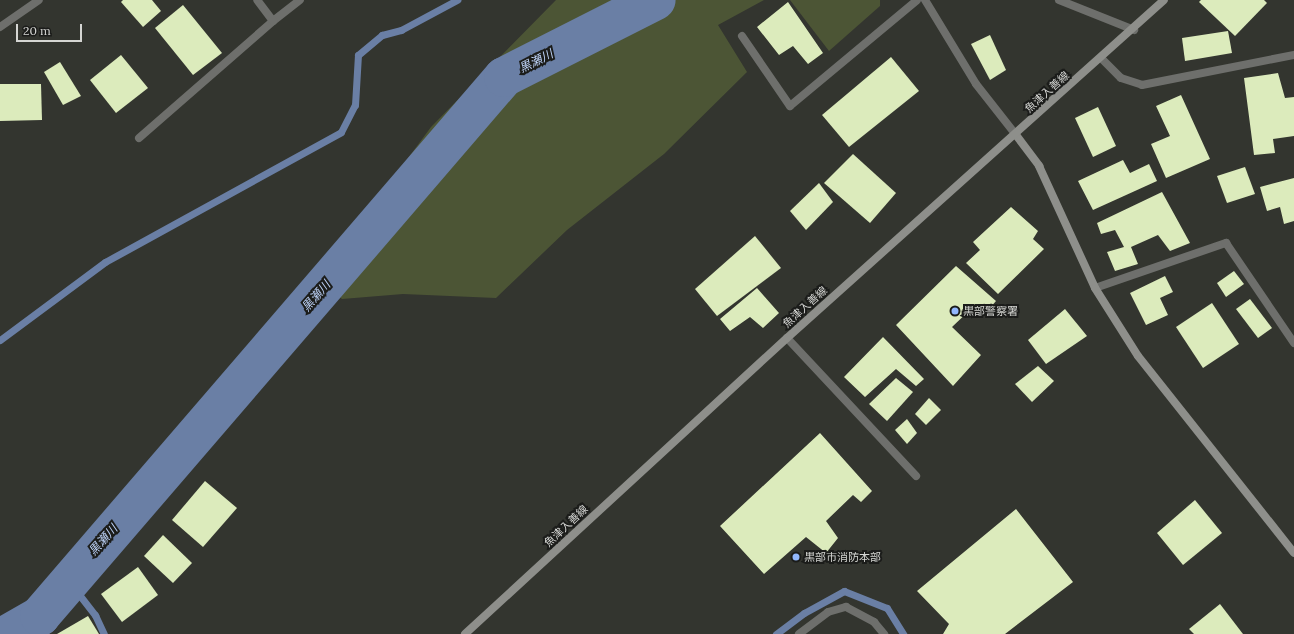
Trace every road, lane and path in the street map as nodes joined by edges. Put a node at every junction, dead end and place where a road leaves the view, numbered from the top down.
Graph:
1 (39, 0) edge
2 (257, 0) edge
3 (300, 0) edge
4 (916, 0) edge
5 (925, 0) edge
6 (1059, 0) edge
7 (1164, 0) edge
8 (274, 21) junction
9 (0, 27) edge
10 (1134, 30) junction
11 (742, 36) dead end
12 (1294, 55) edge
13 (1101, 58) junction
14 (1016, 135) junction
15 (138, 138) dead end
16 (1095, 288) junction
17 (787, 338) junction
18 (1294, 343) edge
19 (916, 476) dead end
20 (1294, 553) edge
21 (465, 634) edge
22 (799, 634) edge
23 (884, 634) edge

1 - 9 street
2 - 8 street
3 - 8 street
4 - 11 street
5 - 14 street
6 - 10 street
7 - 10 main road, 魚津入善線
8 - 15 street
10 - 13 main road, 魚津入善線
12 - 13 street
13 - 14 main road, 魚津入善線
14 - 16 main road
14 - 17 main road, 魚津入善線
16 - 18 street
16 - 20 main road
17 - 19 street
17 - 21 main road, 魚津入善線
22 - 23 street

